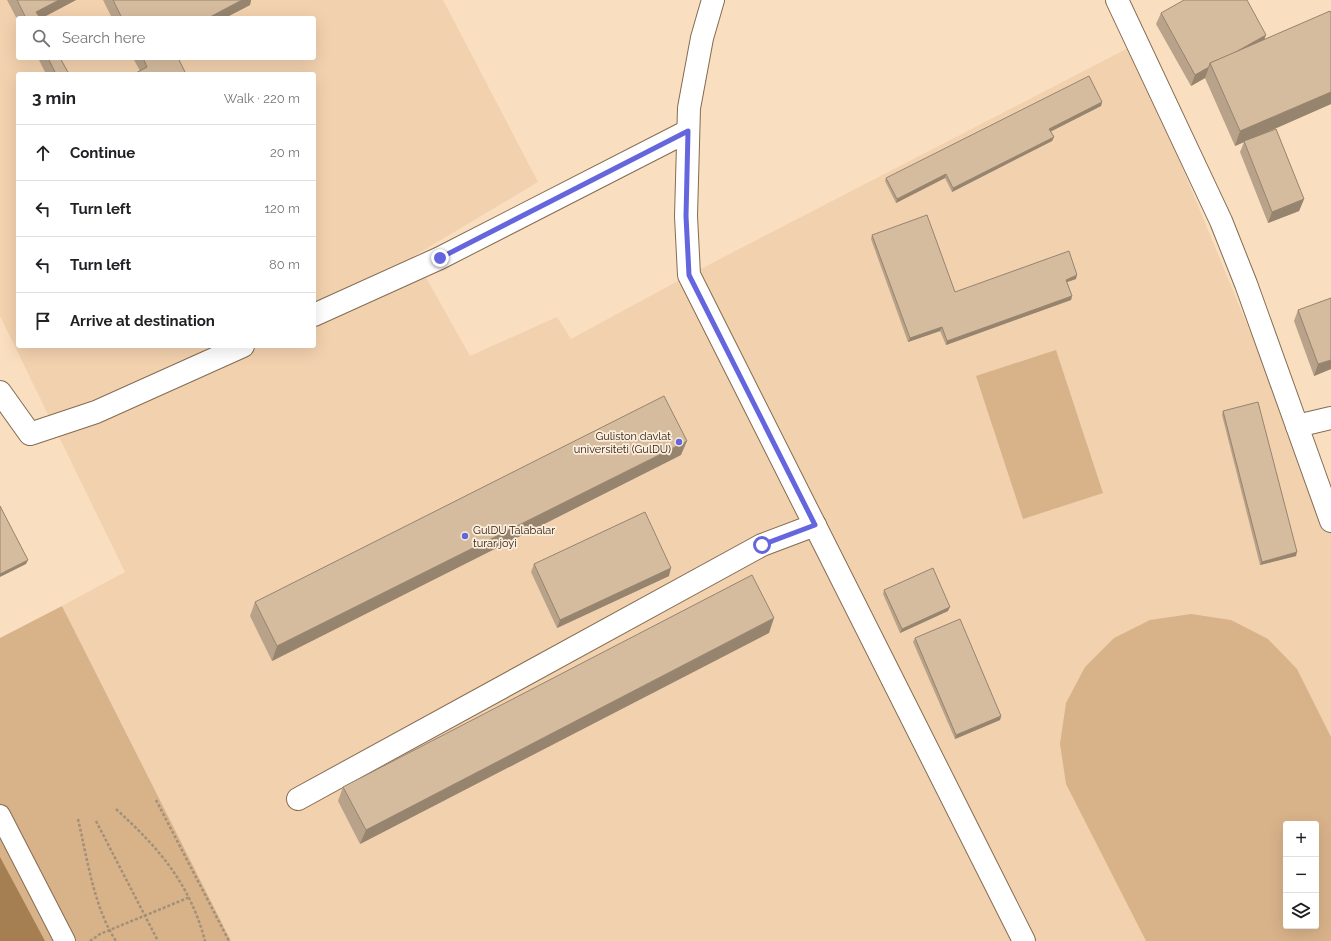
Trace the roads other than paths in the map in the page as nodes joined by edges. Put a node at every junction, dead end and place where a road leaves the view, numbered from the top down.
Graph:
1 (712, 0) edge
2 (1117, 0) edge
3 (688, 131) junction
4 (316, 313) edge
5 (239, 348) edge
6 (0, 392) edge
7 (1331, 418) edge
8 (1296, 426) junction
9 (1331, 522) edge
10 (815, 525) junction
11 (298, 799) dead end
12 (0, 815) edge
13 (65, 941) edge
14 (1024, 941) edge

1 - 3 street
2 - 8 street
3 - 4 street
3 - 10 street
5 - 6 street
7 - 8 street
8 - 9 street
10 - 11 street
10 - 14 street
12 - 13 street

